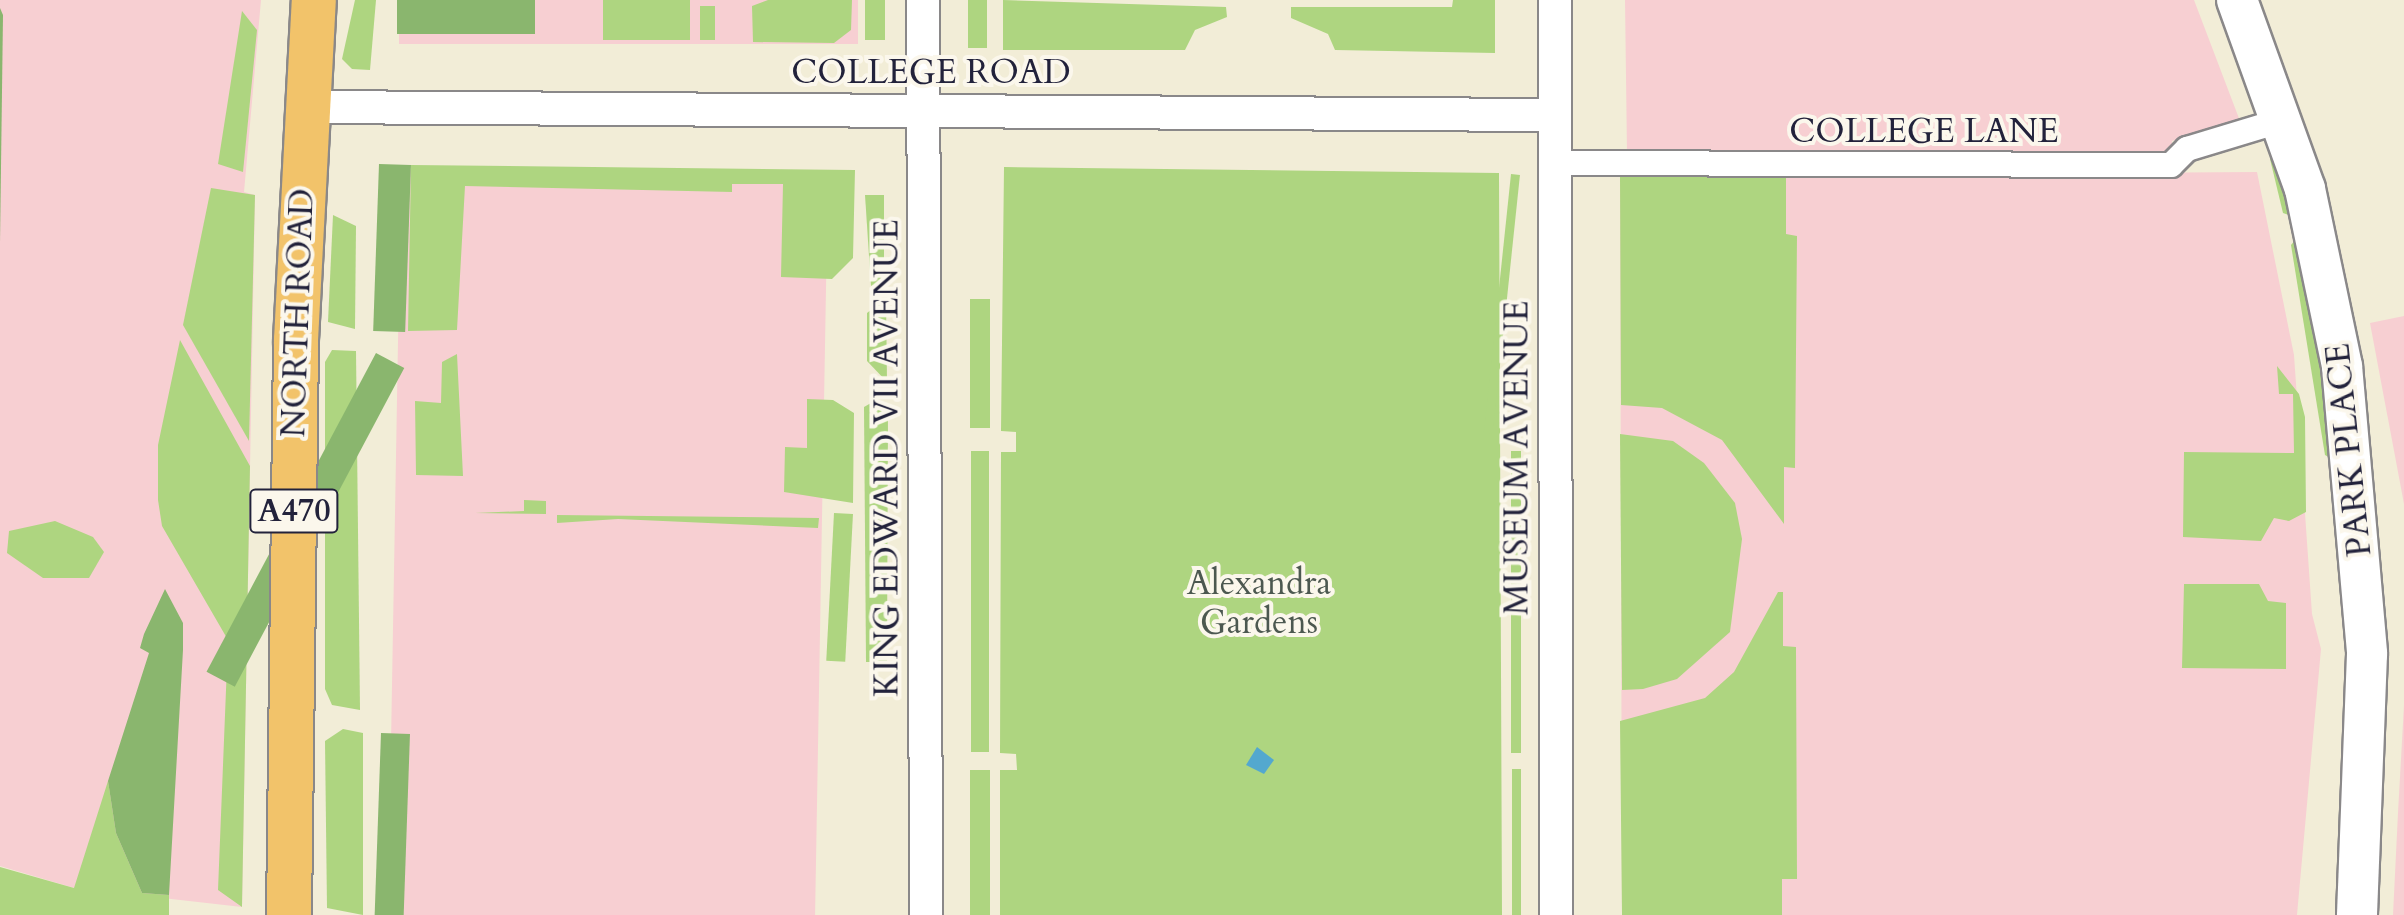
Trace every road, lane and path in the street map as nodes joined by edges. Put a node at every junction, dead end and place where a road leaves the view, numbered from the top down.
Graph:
1 (314, 0) edge
2 (923, 0) edge
3 (1555, 0) edge
4 (2237, 0) edge
5 (307, 107) junction
6 (923, 111) junction
7 (1555, 115) junction
8 (2283, 120) junction
9 (1555, 163) junction
10 (289, 915) edge
11 (926, 915) edge
12 (1556, 915) edge
13 (2357, 915) edge

1 - 5 main road, NORTH ROAD / A470
2 - 6 street, KING EDWARD VII AVENUE
3 - 7 street, MUSEUM AVENUE
4 - 8 street, PARK PLACE
5 - 6 street, COLLEGE ROAD
5 - 10 main road, NORTH ROAD / A470
6 - 7 street, COLLEGE ROAD
6 - 11 street, KING EDWARD VII AVENUE
7 - 9 street, MUSEUM AVENUE
8 - 9 street, COLLEGE LANE
8 - 13 street, PARK PLACE
9 - 12 street, MUSEUM AVENUE

